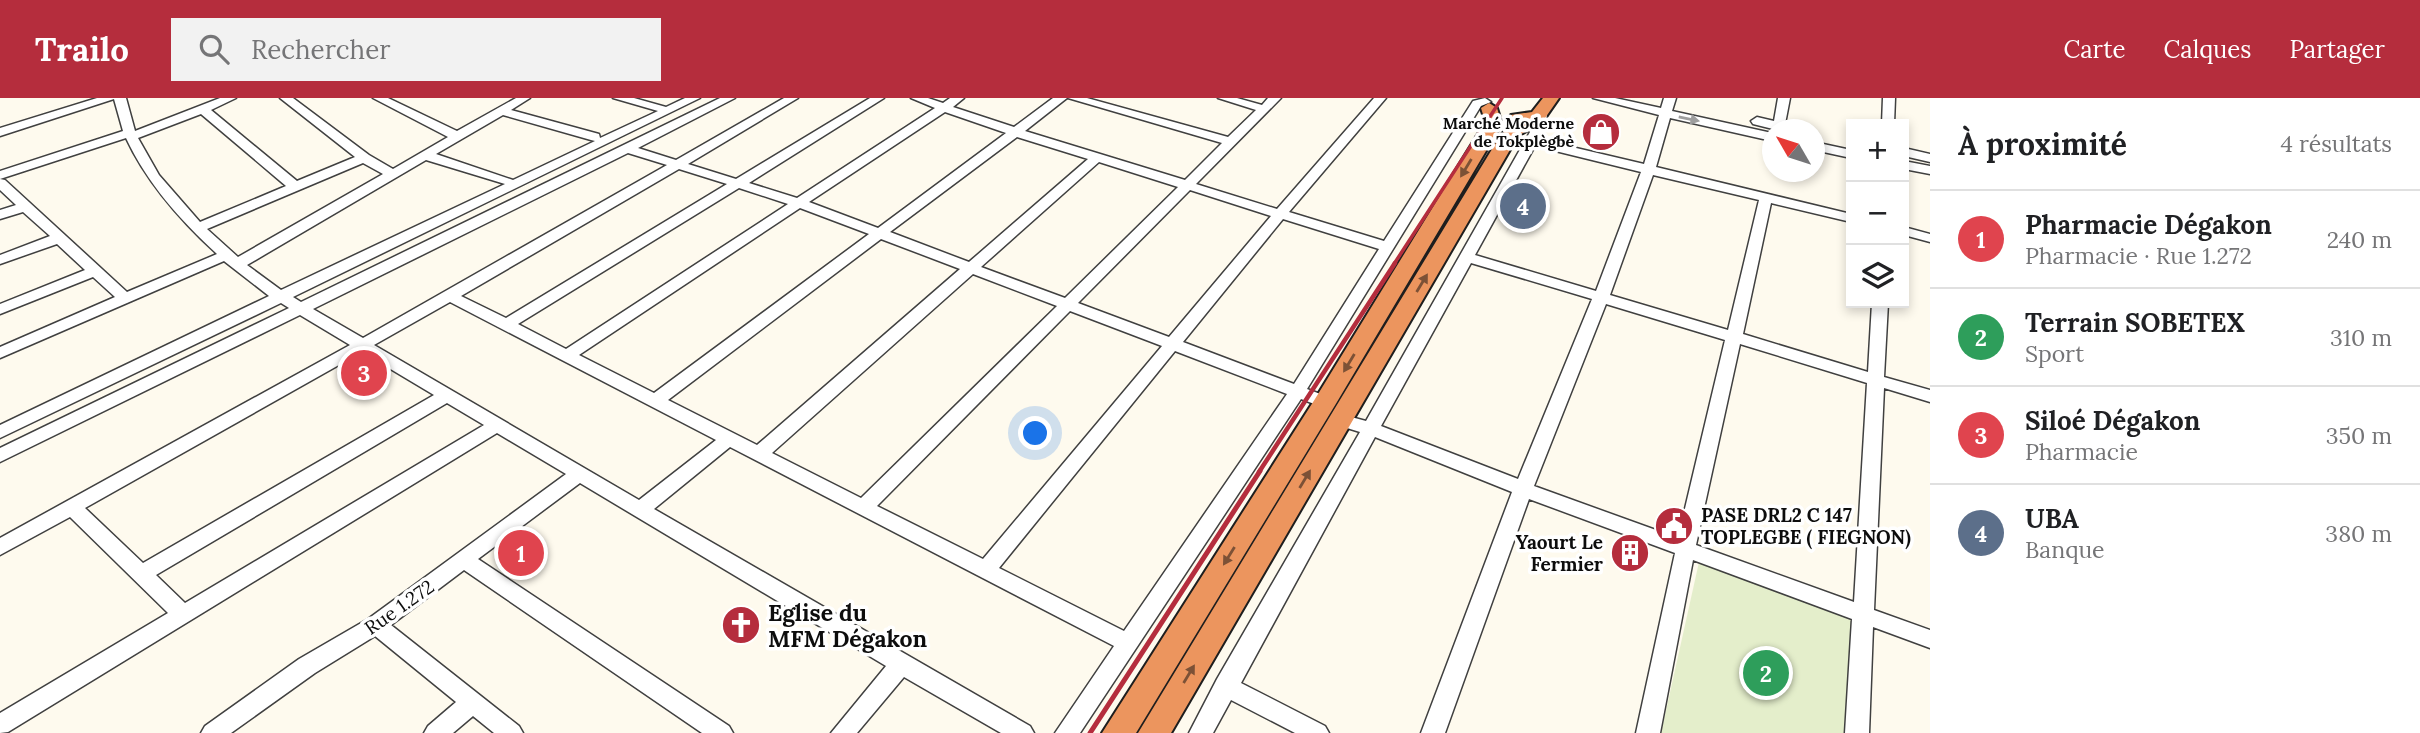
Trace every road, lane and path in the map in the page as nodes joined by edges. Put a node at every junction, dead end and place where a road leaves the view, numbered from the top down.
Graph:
1 (109, 98) edge
2 (120, 98) edge
3 (230, 98) edge
4 (286, 98) edge
5 (379, 98) edge
6 (494, 98) edge
7 (619, 98) edge
8 (682, 98) edge
9 (694, 98) edge
10 (714, 98) edge
11 (729, 98) edge
12 (792, 98) edge
13 (878, 98) edge
14 (917, 98) edge
15 (958, 98) edge
16 (1061, 98) edge
17 (1074, 98) edge
18 (1224, 98) edge
19 (1380, 98) edge
20 (1599, 98) edge
21 (1651, 98) edge
22 (1784, 98) edge
23 (1889, 98) edge
24 (1270, 103) edge
25 (1487, 103) edge
26 (1668, 104) edge
27 (512, 105) edge
28 (946, 107) junction
29 (661, 108) junction
30 (203, 109) junction
31 (1538, 118) edge
32 (1779, 119) edge
33 (1888, 119) edge
34 (1762, 128) edge
35 (0, 132) edge
36 (1015, 132) junction
37 (130, 135) junction
38 (457, 136) junction
39 (1825, 136) edge
40 (595, 137) junction
41 (1846, 140) edge
42 (1231, 142) junction
43 (1825, 148) edge
44 (629, 149) junction
45 (1846, 152) edge
46 (1909, 153) edge
47 (424, 155) junction
48 (364, 158) junction
49 (1096, 158) junction
50 (1930, 158) edge
51 (676, 165) junction
52 (1909, 166) edge
53 (1648, 169) junction
54 (1930, 170) edge
55 (393, 174) junction
56 (0, 176) edge
57 (507, 180) junction
58 (0, 183) edge
59 (736, 184) junction
60 (295, 186) junction
61 (1184, 186) junction
62 (1766, 197) junction
63 (799, 203) junction
64 (24, 207) junction
65 (0, 215) edge
66 (1279, 215) junction
67 (1846, 217) edge
68 (199, 227) junction
69 (1909, 232) edge
70 (880, 234) junction
71 (59, 237) junction
72 (1930, 238) edge
73 (1387, 247) junction
74 (1468, 257) junction
75 (232, 259) junction
76 (0, 260) edge
77 (972, 269) junction
78 (95, 271) junction
79 (450, 296) junction
80 (1601, 297) junction
81 (125, 298) junction
82 (286, 301) junction
83 (1067, 305) junction
84 (1880, 308) edge
85 (0, 309) edge
86 (506, 325) junction
87 (1736, 338) junction
88 (1174, 345) junction
89 (363, 346) junction
90 (0, 353) edge
91 (567, 356) junction
92 (1875, 379) junction
93 (1297, 391) junction
94 (446, 395) junction
95 (1930, 396) edge
96 (655, 401) junction
97 (1333, 411) junction
98 (0, 422) edge
99 (497, 425) junction
100 (1372, 429) junction
101 (0, 432) edge
102 (729, 439) junction
103 (0, 447) edge
104 (759, 454) junction
105 (0, 457) edge
106 (580, 473) junction
107 (1523, 489) junction
108 (73, 508) junction
109 (863, 508) junction
110 (641, 509) junction
111 (0, 547) edge
112 (1686, 547) junction
113 (464, 560) junction
114 (986, 570) junction
115 (142, 574) junction
116 (1862, 612) junction
117 (184, 615) junction
118 (376, 625) junction
119 (1930, 639) edge
120 (1128, 643) junction
121 (901, 664) junction
122 (1225, 686) junction
123 (473, 702) junction
124 (0, 725) edge
125 (7, 733) edge
126 (213, 733) edge
127 (436, 733) edge
128 (511, 733) edge
129 (721, 733) edge
130 (843, 733) edge
131 (1022, 733) edge
132 (1068, 733) edge
133 (1118, 733) edge
134 (1154, 733) edge
135 (1200, 733) edge
136 (1317, 733) edge
137 (1433, 733) edge
138 (1648, 733) edge
139 (1857, 733) edge

1 - 35 street
2 - 37 street
3 - 30 street
4 - 48 street
5 - 38 street
6 - 27 street
7 - 29 street
8 - 29 street
9 - 82 street
10 - 82 street
11 - 44 street
12 - 51 street
13 - 59 street
14 - 28 street
15 - 28 street
16 - 36 street
17 - 42 street
18 - 24 street
19 - 66 street
20 - 26 street
21 - 26 street
22 - 32 street
23 - 33 street
24 - 42 street
25 - 31 highway
25 - 73 street
25 -> 97 highway
26 - 34 street
26 - 53 street
27 - 38 street
27 - 40 street
28 - 36 street
28 - 63 street
29 - 40 street
30 - 37 street
30 - 60 street
31 - 53 street
31 - 74 street
97 -> 31 highway
36 - 49 street
36 - 70 street
37 - 56 street
37 - 68 street
38 - 47 street
39 - 41 street
40 - 57 street
42 - 61 street
43 - 45 street
44 - 51 street
44 - 82 street
46 - 50 street
47 - 55 street
47 - 57 street
48 - 55 street
48 - 60 street
49 - 61 street
49 - 77 street
51 - 59 street
51 - 79 street
52 - 54 street
53 - 62 street
53 - 80 street
55 - 75 street
57 - 82 street
58 - 64 street
59 - 63 street
59 - 86 street
60 - 68 street
61 - 66 street
61 - 83 street
62 - 67 street
62 - 87 street
63 - 70 street
63 - 91 street
64 - 65 street
64 - 71 street
66 - 73 street
66 - 88 street
68 - 75 street
69 - 72 street
70 - 77 street
70 - 96 street
71 - 76 street
71 - 78 street
73 - 93 street
74 - 80 street
74 - 100 street
75 - 81 street
75 - 82 street
77 - 83 street
77 - 104 street
78 - 81 street
78 - 85 street
79 - 86 street
79 - 89 street
80 - 87 street
80 - 107 street
81 - 90 street
82 - 89 street
82 - 98 street
82 - 101 street
82 - 103 street
82 - 105 street
83 - 88 street
83 - 109 street
84 - 92 street
86 - 91 street
87 - 92 street
87 - 112 street
88 - 93 street
88 - 114 street
89 - 94 street
89 - 108 street
91 - 96 street
92 - 95 street
92 - 116 street
93 - 97 street
93 - 120 street
94 - 99 street
94 - 115 street
96 - 102 street
97 - 100 street
97 -> 133 highway
134 -> 97 highway
99 - 106 street
99 - 117 street
100 - 107 street
100 - 122 street
102 - 104 street
102 - 110 street
104 - 109 street
106 - 110 street
106 - 113 street, Rue 1.272
107 - 112 street
107 - 137 street
108 - 111 street
108 - 115 street
109 - 114 street
110 - 121 street
112 - 116 street
112 - 138 street
113 - 118 street, Rue 1.272
113 - 129 street
114 - 120 street
115 - 117 street
116 - 119 street
116 - 139 street
117 - 124 street
118 - 123 street
118 - 126 street, Rue 1.272
120 - 132 street
121 - 130 street
121 - 131 street
122 - 135 street
122 - 136 street
123 - 127 street
123 - 128 street
124 - 125 street

